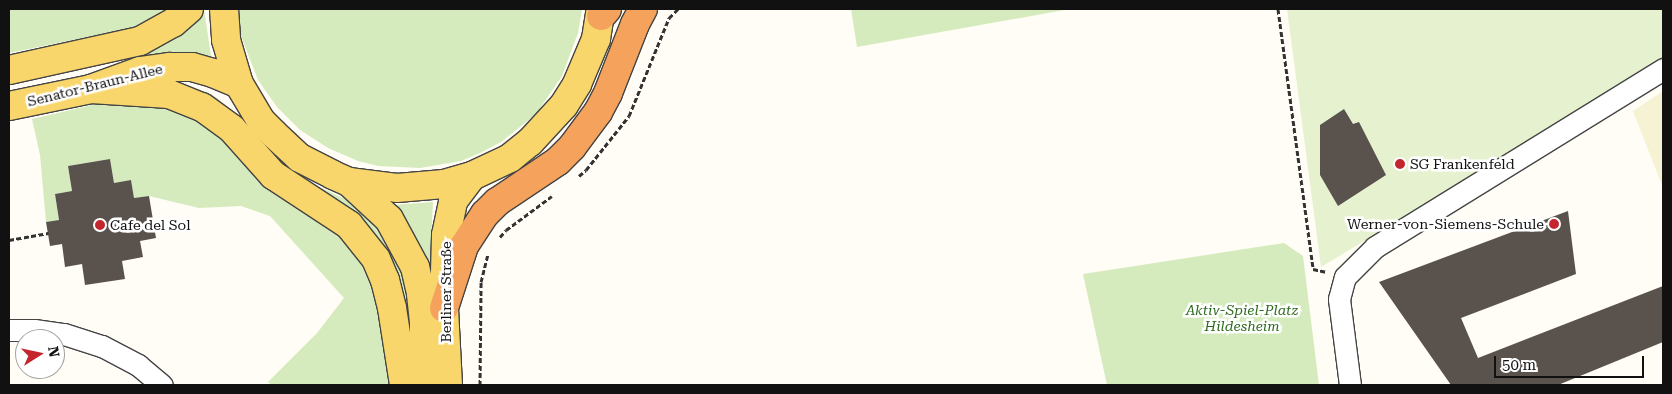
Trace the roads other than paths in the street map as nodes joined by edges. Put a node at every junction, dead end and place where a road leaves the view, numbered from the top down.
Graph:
1 (189, 9) edge
2 (224, 9) edge
3 (643, 9) edge
4 (603, 11) edge
5 (1663, 69) edge
6 (9, 70) edge
7 (239, 84) junction
8 (91, 89) junction
9 (9, 106) edge
10 (472, 176) junction
11 (349, 182) junction
12 (444, 308) junction
13 (9, 330) edge
14 (162, 385) edge
15 (404, 385) edge
16 (424, 385) edge
17 (448, 385) edge
18 (1350, 385) edge

1 - 6 main road
2 - 7 main road
3 - 12 highway
4 - 10 main road
5 - 18 street
7 - 8 main road, Senator-Braun-Allee
7 - 11 main road
8 - 9 main road, Senator-Braun-Allee
8 - 15 main road
10 - 11 main road
10 - 12 main road, Berliner Straße
11 - 16 main road, Berliner Straße
12 - 17 main road, Berliner Straße
13 - 14 street

